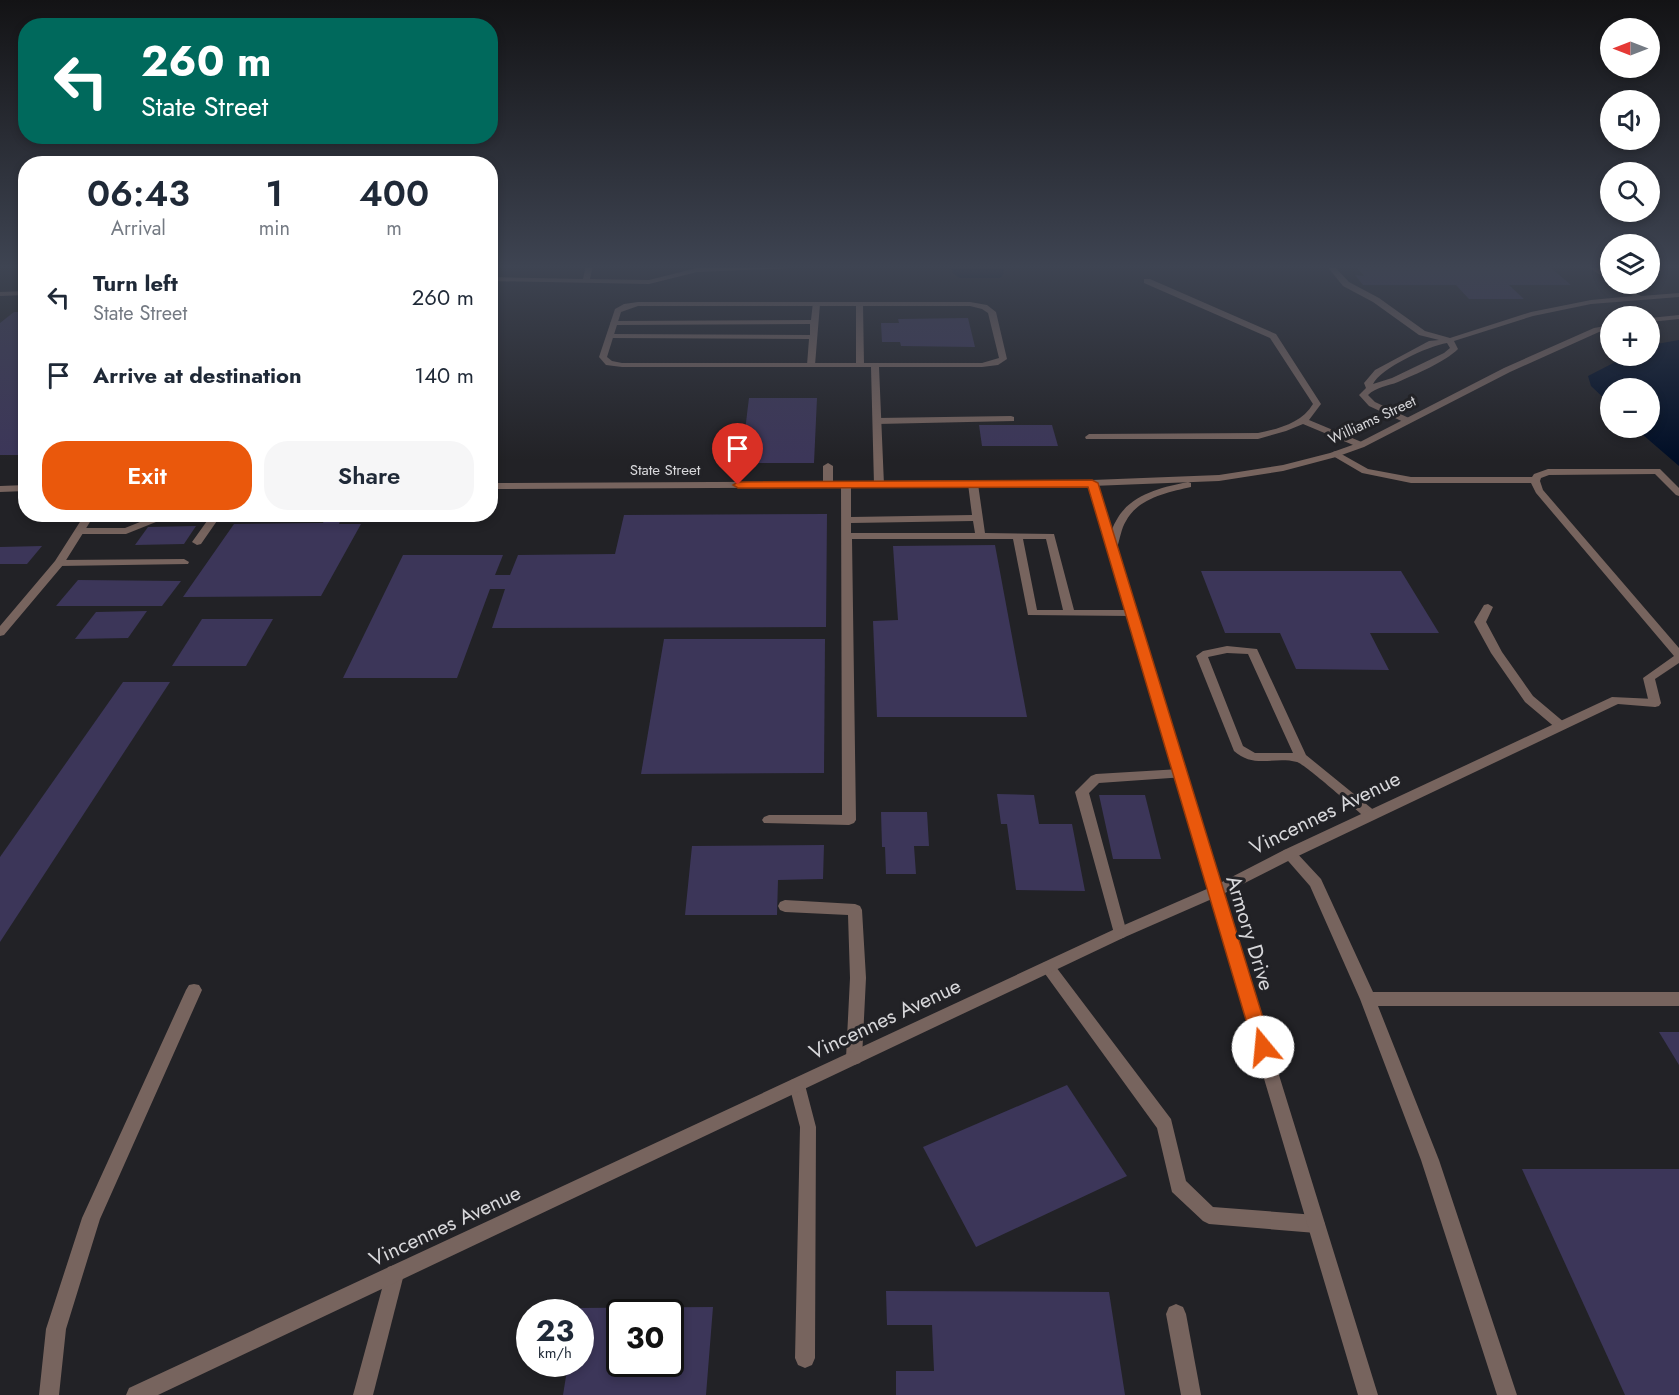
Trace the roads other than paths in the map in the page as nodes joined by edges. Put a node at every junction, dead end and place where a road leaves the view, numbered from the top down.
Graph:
1 (612, 330) edge
2 (813, 330) edge
3 (859, 330) edge
4 (996, 330) edge
5 (1259, 330) edge
6 (1418, 330) edge
7 (1480, 330) edge
8 (1597, 330) edge
9 (610, 336) junction
10 (813, 337) junction
11 (1450, 340) junction
12 (811, 365) junction
13 (860, 365) junction
14 (875, 365) junction
15 (1370, 387) junction
16 (1011, 419) dead end
17 (1302, 420) junction
18 (877, 421) junction
19 (1408, 421) junction
20 (1089, 437) dead end
21 (1361, 445) junction
22 (1336, 454) junction
23 (828, 466) dead end
24 (1219, 478) junction
25 (1535, 480) junction
26 (1092, 483) junction
27 (879, 484) junction
28 (973, 484) junction
29 (828, 485) junction
30 (846, 485) junction
31 (498, 486) edge
32 (0, 489) edge
33 (18, 489) edge
34 (1679, 493) edge
35 (978, 518) junction
36 (846, 520) junction
37 (85, 522) edge
38 (148, 522) edge
39 (211, 522) edge
40 (80, 531) junction
41 (847, 536) junction
42 (980, 536) junction
43 (1017, 536) junction
44 (197, 542) dead end
45 (1112, 548) junction
46 (184, 562) dead end
47 (59, 563) junction
48 (1488, 607) dead end
49 (1069, 613) junction
50 (1131, 613) junction
51 (0, 633) edge
52 (1679, 657) edge
53 (1561, 726) junction
54 (1301, 758) junction
55 (1180, 774) junction
56 (1371, 815) junction
57 (769, 820) dead end
58 (1289, 854) junction
59 (1216, 891) junction
60 (785, 906) dead end
61 (1120, 933) junction
62 (1048, 967) junction
63 (194, 990) dead end
64 (1368, 999) junction
65 (1679, 999) edge
66 (854, 1058) junction
67 (797, 1085) junction
68 (1316, 1224) junction
69 (395, 1274) junction
70 (1176, 1314) dead end
71 (805, 1358) dead end
72 (49, 1395) edge
73 (136, 1395) edge
74 (363, 1395) edge
75 (1191, 1395) edge
76 (1368, 1395) edge
77 (1507, 1395) edge

1 - 9 street
2 - 10 street
3 - 13 street
4 - 14 street
5 - 17 street
6 - 11 street
7 - 11 street
8 - 19 street, Williams Street
9 - 10 street
9 - 12 street
10 - 12 street
11 - 15 street
11 - 15 street
12 - 13 street
13 - 14 street
14 - 18 street
15 - 19 street
16 - 18 street
17 - 20 street
17 - 21 street
18 - 27 street
19 - 21 street, Williams Street
21 - 22 street, Williams Street
22 - 24 street, Williams Street
22 - 25 street
23 - 29 street
24 - 26 street, Williams Street
24 - 45 street
25 - 34 street
25 - 52 street
26 - 28 street, State Street
26 - 45 street, Armory Drive
27 - 28 street, State Street
27 - 30 street, State Street
28 - 35 street
29 - 30 street, State Street
29 - 31 street, State Street
30 - 36 street
32 - 33 street
35 - 36 street
35 - 42 street
36 - 41 street
37 - 40 street
38 - 40 street
39 - 44 street
40 - 47 street
41 - 42 street
41 - 57 street
42 - 43 street
43 - 49 street
43 - 49 street
45 - 50 street, Armory Drive
46 - 47 street
47 - 51 street
48 - 53 street
49 - 50 street
50 - 55 street, Armory Drive
52 - 53 street, Vincennes Avenue
53 - 56 street, Vincennes Avenue
54 - 54 street
54 - 56 street
55 - 59 street, Armory Drive
55 - 61 street
56 - 58 street, Vincennes Avenue
58 - 59 street, Vincennes Avenue
58 - 64 street
59 - 61 street, Vincennes Avenue
59 - 68 street, Armory Drive
60 - 66 street
61 - 62 street, Vincennes Avenue
62 - 66 street, Vincennes Avenue
62 - 68 street
63 - 72 street
64 - 65 street
64 - 77 street
66 - 67 street, Vincennes Avenue
67 - 69 street, Vincennes Avenue
67 - 71 street
68 - 76 street, Armory Drive
69 - 73 street, Vincennes Avenue
69 - 74 street
70 - 75 street

